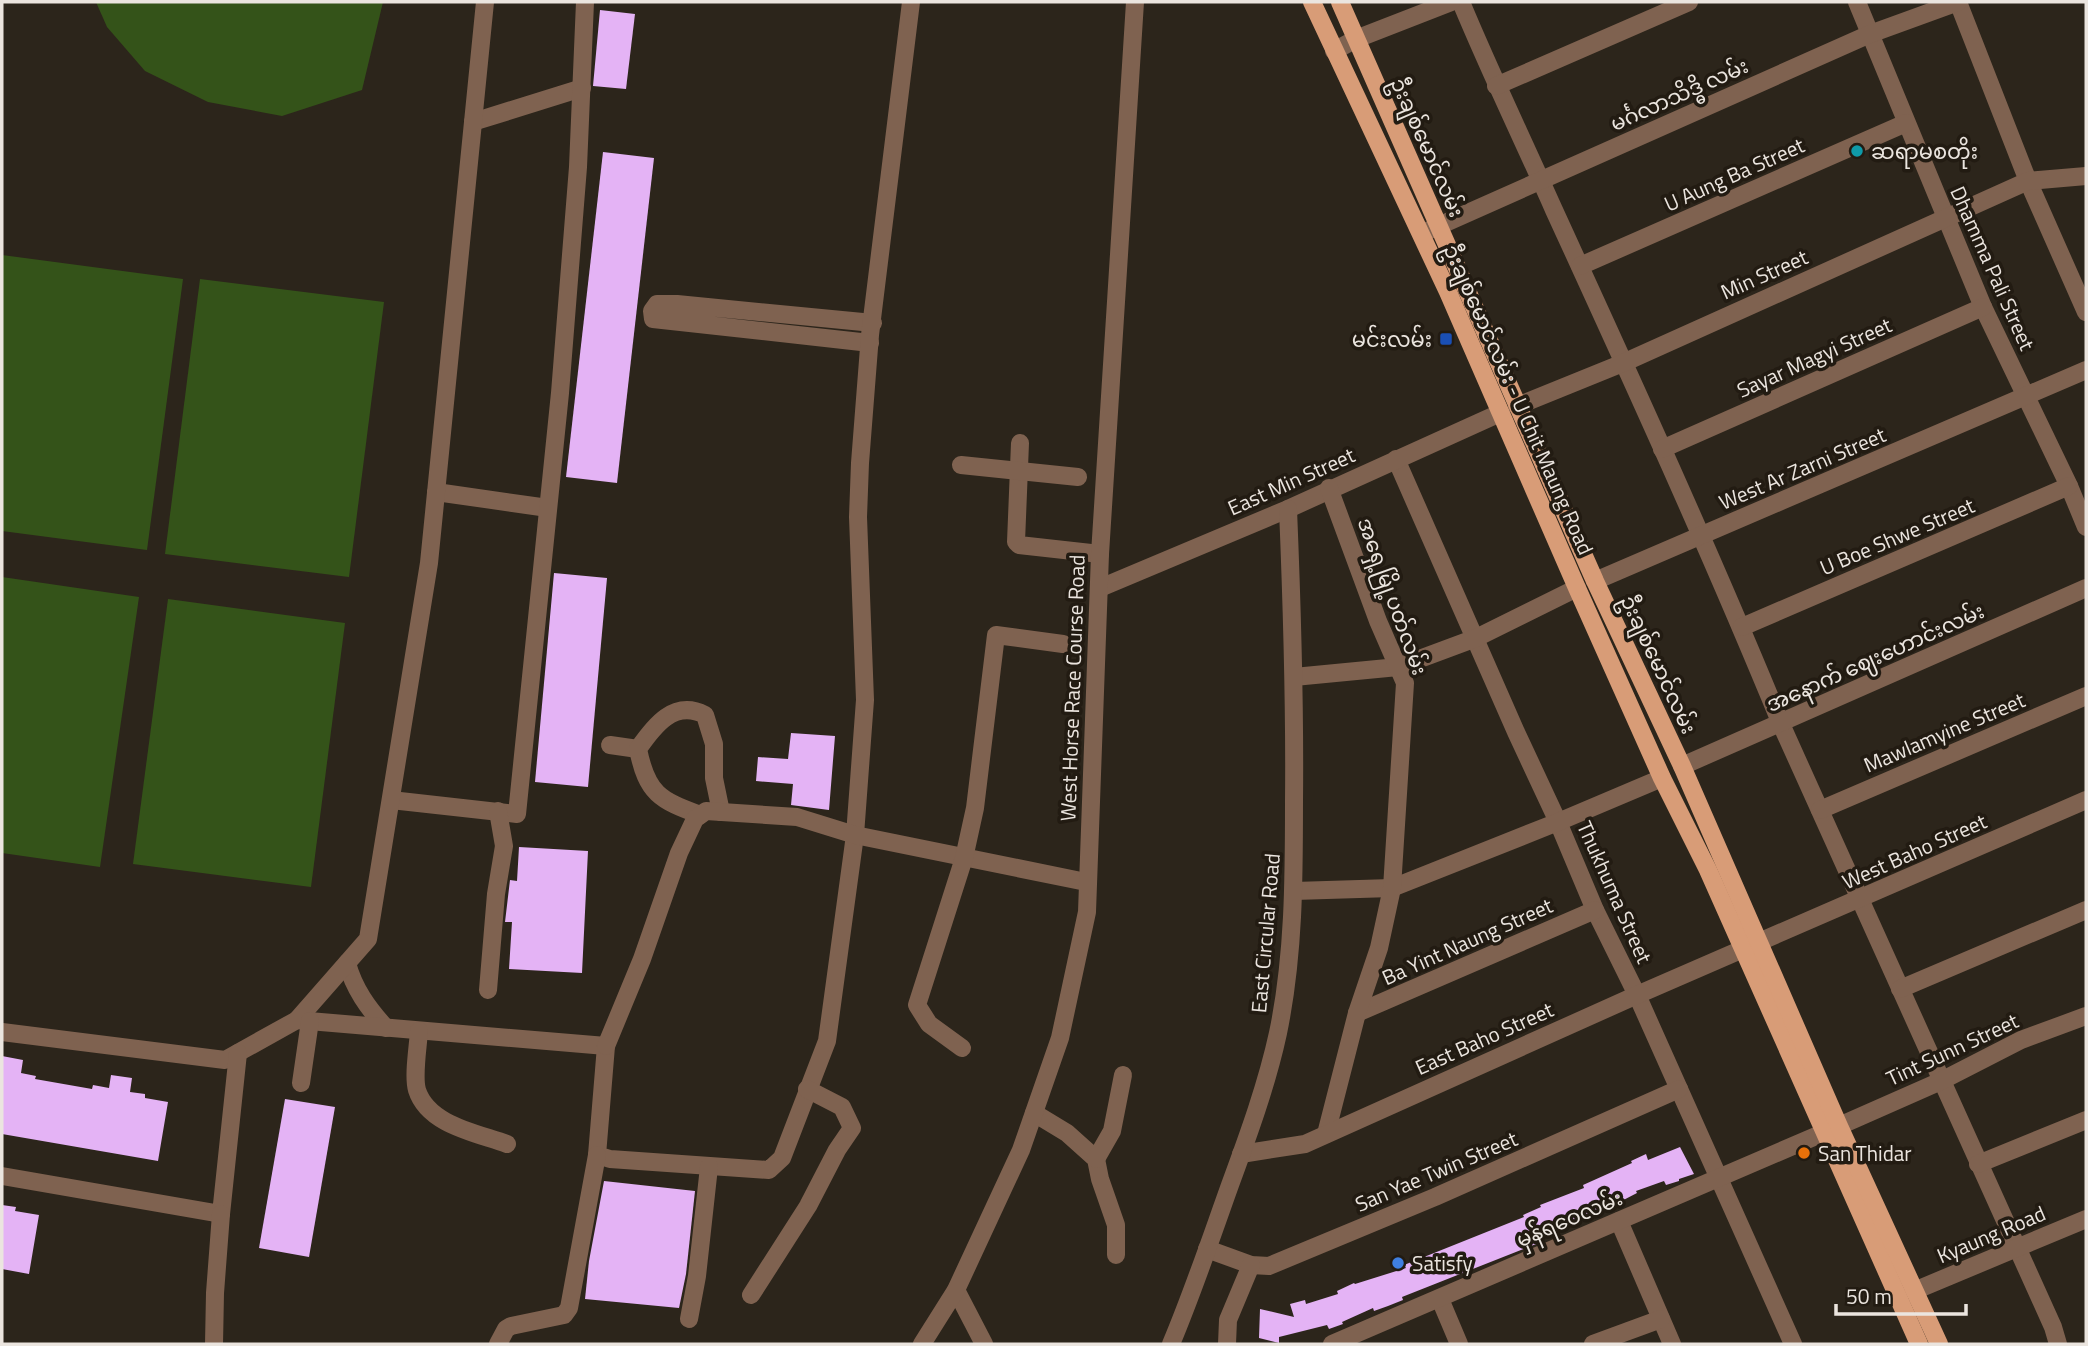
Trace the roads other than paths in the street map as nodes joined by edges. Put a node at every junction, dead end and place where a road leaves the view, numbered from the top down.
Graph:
1 (485, 2) edge
2 (585, 2) edge
3 (911, 2) edge
4 (1135, 2) edge
5 (1312, 2) edge
6 (1340, 2) edge
7 (1451, 2) edge
8 (1461, 2) edge
9 (1689, 2) edge
10 (1857, 2) edge
11 (1958, 2) edge
12 (1870, 34) junction
13 (1356, 39) junction
14 (1334, 51) junction
15 (1496, 86) junction
16 (582, 88) junction
17 (472, 122) junction
18 (1906, 123) junction
19 (2086, 176) edge
20 (1541, 180) junction
21 (2028, 181) junction
22 (1944, 217) junction
23 (1438, 226) junction
24 (1421, 233) junction
25 (1580, 266) junction
26 (1983, 307) junction
27 (2086, 312) edge
28 (873, 323) junction
29 (870, 343) junction
30 (1623, 362) junction
31 (2086, 370) edge
32 (2026, 397) junction
33 (1517, 405) junction
34 (1500, 413) junction
35 (1020, 443) dead end
36 (1662, 449) junction
37 (1396, 459) junction
38 (961, 465) dead end
39 (1018, 471) junction
40 (1078, 477) dead end
41 (2069, 486) junction
42 (1329, 488) junction
43 (436, 492) junction
44 (548, 508) junction
45 (1288, 509) junction
46 (2086, 527) edge
47 (1700, 536) junction
48 (1100, 554) junction
49 (1595, 581) junction
50 (1100, 588) junction
51 (1577, 588) junction
52 (2086, 588) edge
53 (1742, 627) junction
54 (1476, 638) junction
55 (1063, 644) dead end
56 (1398, 667) junction
57 (1294, 677) junction
58 (2086, 696) edge
59 (1781, 724) junction
60 (610, 746) dead end
61 (638, 749) junction
62 (1682, 766) junction
63 (1662, 778) junction
64 (390, 800) junction
65 (2086, 800) edge
66 (1820, 810) junction
67 (498, 811) junction
68 (721, 812) junction
69 (700, 815) junction
70 (1558, 822) junction
71 (855, 835) junction
72 (964, 858) junction
73 (1086, 882) junction
74 (1392, 888) junction
75 (1294, 891) junction
76 (1859, 900) junction
77 (1595, 910) junction
78 (2086, 910) edge
79 (1760, 943) junction
80 (1742, 950) junction
81 (347, 963) junction
82 (1900, 989) junction
83 (488, 990) dead end
84 (1637, 995) junction
85 (1357, 1013) junction
86 (2086, 1016) edge
87 (303, 1021) junction
88 (386, 1028) junction
89 (419, 1031) junction
90 (2, 1032) edge
91 (606, 1046) junction
92 (962, 1048) dead end
93 (237, 1053) junction
94 (1123, 1075) dead end
95 (1941, 1081) junction
96 (301, 1083) dead end
97 (807, 1089) junction
98 (1679, 1089) junction
99 (1034, 1113) junction
100 (2086, 1120) edge
101 (1831, 1130) junction
102 (1325, 1134) junction
103 (507, 1144) dead end
104 (1241, 1154) junction
105 (597, 1155) junction
106 (1096, 1159) junction
107 (1979, 1164) junction
108 (709, 1167) junction
109 (2, 1176) edge
110 (1719, 1179) junction
111 (221, 1214) junction
112 (2086, 1219) edge
113 (1619, 1221) junction
114 (2017, 1248) junction
115 (1208, 1249) junction
116 (1116, 1255) dead end
117 (1251, 1265) junction
118 (956, 1290) junction
119 (1914, 1291) junction
120 (751, 1295) dead end
121 (1440, 1298) junction
122 (1661, 1318) junction
123 (689, 1319) dead end
124 (1341, 1342) edge
125 (214, 1344) edge
126 (498, 1344) edge
127 (922, 1344) edge
128 (984, 1344) edge
129 (1171, 1344) edge
130 (1178, 1344) edge
131 (1227, 1344) edge
132 (1458, 1344) edge
133 (1592, 1344) edge
134 (1672, 1344) edge
135 (1793, 1344) edge
136 (1919, 1344) edge
137 (1939, 1344) edge
138 (2058, 1344) edge

1 - 17 street
2 - 16 street
3 - 28 street
4 - 48 street, West Horse Race Course Road
5 - 14 main road, ဦးချစ်မောင်လမ်း - U Chit Maung Road
6 - 13 main road, ဦးချစ်မောင်လမ်း
7 - 13 street
8 - 15 street
9 - 15 street
10 - 12 street, Dhamma Pali Street
11 - 12 street, မင်္ဂလာသိဒ္ဓိ လမ်း
11 - 21 street
12 - 18 street, Dhamma Pali Street
12 - 20 street, မင်္ဂလာသိဒ္ဓိ လမ်း
13 - 14 street
13 - 23 main road, ဦးချစ်မောင်လမ်း
14 - 24 main road, ဦးချစ်မောင်လမ်း - U Chit Maung Road
15 - 20 street
16 - 17 street
16 - 44 street
17 - 43 street
18 - 22 street, Dhamma Pali Street
18 - 25 street, U Aung Ba Street
19 - 21 street, Min Street
20 - 23 street, မင်္ဂလာသိဒ္ဓိ လမ်း
20 - 25 street
21 - 22 street, Min Street
21 - 27 street
22 - 26 street, Dhamma Pali Street
22 - 30 street, Min Street
23 - 24 street, မင်္ဂလာသိဒ္ဓိ လမ်း
23 - 33 main road, ဦးချစ်မောင်လမ်း
24 - 34 main road, ဦးချစ်မောင်လမ်း - U Chit Maung Road
25 - 30 street
26 - 32 street, Dhamma Pali Street
26 - 36 street, Sayar Magyi Street
28 - 29 street
28 - 29 street
29 - 71 street
30 - 33 street, Min Street
30 - 36 street
31 - 32 street, West Ar Zarni Street
32 - 41 street, Dhamma Pali Street
32 - 47 street, West Ar Zarni Street
33 - 49 main road, ဦးချစ်မောင်လမ်း
34 - 37 street, East Min Street
34 - 51 main road, ဦးချစ်မောင်လမ်း - U Chit Maung Road
35 - 39 street
36 - 47 street
37 - 42 street, East Min Street
37 - 54 street, Thukhuma Street
38 - 39 street
39 - 40 street
39 - 48 street
41 - 46 street, Dhamma Pali Street
41 - 53 street, U Boe Shwe Street
42 - 45 street, East Min Street
42 - 56 street, အရှေ့မြို့ပတ်လမ်း
43 - 44 street
43 - 64 street
44 - 67 street
45 - 50 street, East Min Street
45 - 57 street, East Circular Road
47 - 49 street, West Ar Zarni Street
47 - 53 street
48 - 50 street, West Horse Race Course Road
49 - 62 main road, ဦးချစ်မောင်လမ်း
50 - 73 street, West Horse Race Course Road
51 - 54 street
51 - 63 main road, ဦးချစ်မောင်လမ်း - U Chit Maung Road
52 - 59 street, အနောက် ဈေးဟောင်းလမ်း
53 - 59 street
54 - 56 street
54 - 70 street, Thukhuma Street
55 - 72 street
56 - 57 street
56 - 74 street, အရှေ့မြို့ပတ်လမ်း
57 - 75 street, East Circular Road
58 - 66 street, Mawlamyine Street
59 - 62 street, အနောက် ဈေးဟောင်းလမ်း
59 - 66 street
60 - 61 street
61 - 68 street
61 - 69 street
62 - 79 main road, ဦးချစ်မောင်လမ်း
63 - 70 street
63 - 80 main road, ဦးချစ်မောင်လမ်း
64 - 67 street
64 - 81 street
65 - 76 street, West Baho Street
66 - 76 street
67 - 83 street
68 - 69 street
68 - 71 street
69 - 91 street
70 - 74 street
70 - 77 street, Thukhuma Street
71 - 72 street
71 - 97 street
72 - 73 street
72 - 92 street
73 - 99 street, West Horse Race Course Road
74 - 75 street
74 - 85 street, အရှေ့မြို့ပတ်လမ်း
75 - 104 street, East Circular Road
76 - 79 street, West Baho Street
76 - 82 street
77 - 84 street, Thukhuma Street
77 - 85 street, Ba Yint Naung Street
78 - 82 street
79 - 80 street, West Baho Street
79 - 101 main road, ဦးချစ်မောင်လမ်း
80 - 84 street, East Baho Street
80 - 101 main road, ဦးချစ်မောင်လမ်း
81 - 87 street
81 - 88 street
82 - 95 street
84 - 98 street, Thukhuma Street
84 - 102 street, East Baho Street
85 - 102 street, အရှေ့မြို့ပတ်လမ်း
86 - 95 street, Tint Sunn Street
87 - 88 street
87 - 93 street
87 - 96 street
88 - 89 street
89 - 91 street
89 - 103 street
90 - 93 street
91 - 105 street
93 - 111 street
94 - 106 street
95 - 101 street, Tint Sunn Street
95 - 107 street
97 - 108 street
97 - 120 street
98 - 110 street, Thukhuma Street
98 - 117 street, San Yae Twin Street
99 - 106 street
99 - 118 street, West Horse Race Course Road
100 - 107 street
101 - 110 street, မှန်ရဝေလမ်း
101 - 119 main road, ဦးချစ်မောင်လမ်း
101 - 136 main road, ဦးချစ်မောင်လမ်း
102 - 104 street, East Baho Street
104 - 115 street, East Circular Road
105 - 108 street
105 - 126 street
106 - 116 street
107 - 114 street
108 - 123 street
109 - 111 street
110 - 113 street, မှန်ရဝေလမ်း
110 - 135 street, Thukhuma Street
111 - 125 street
112 - 114 street, Kyaung Road
113 - 121 street, မှန်ရဝေလမ်း
113 - 122 street
114 - 119 street, Kyaung Road
114 - 138 street
115 - 117 street, San Yae Twin Street
115 - 129 street, East Circular Road
117 - 131 street
118 - 127 street, West Horse Race Course Road
118 - 128 street
119 - 137 main road, ဦးချစ်မောင်လမ်း
121 - 124 street, မှန်ရဝေလမ်း
121 - 132 street
122 - 133 street
122 - 134 street
129 - 130 street

